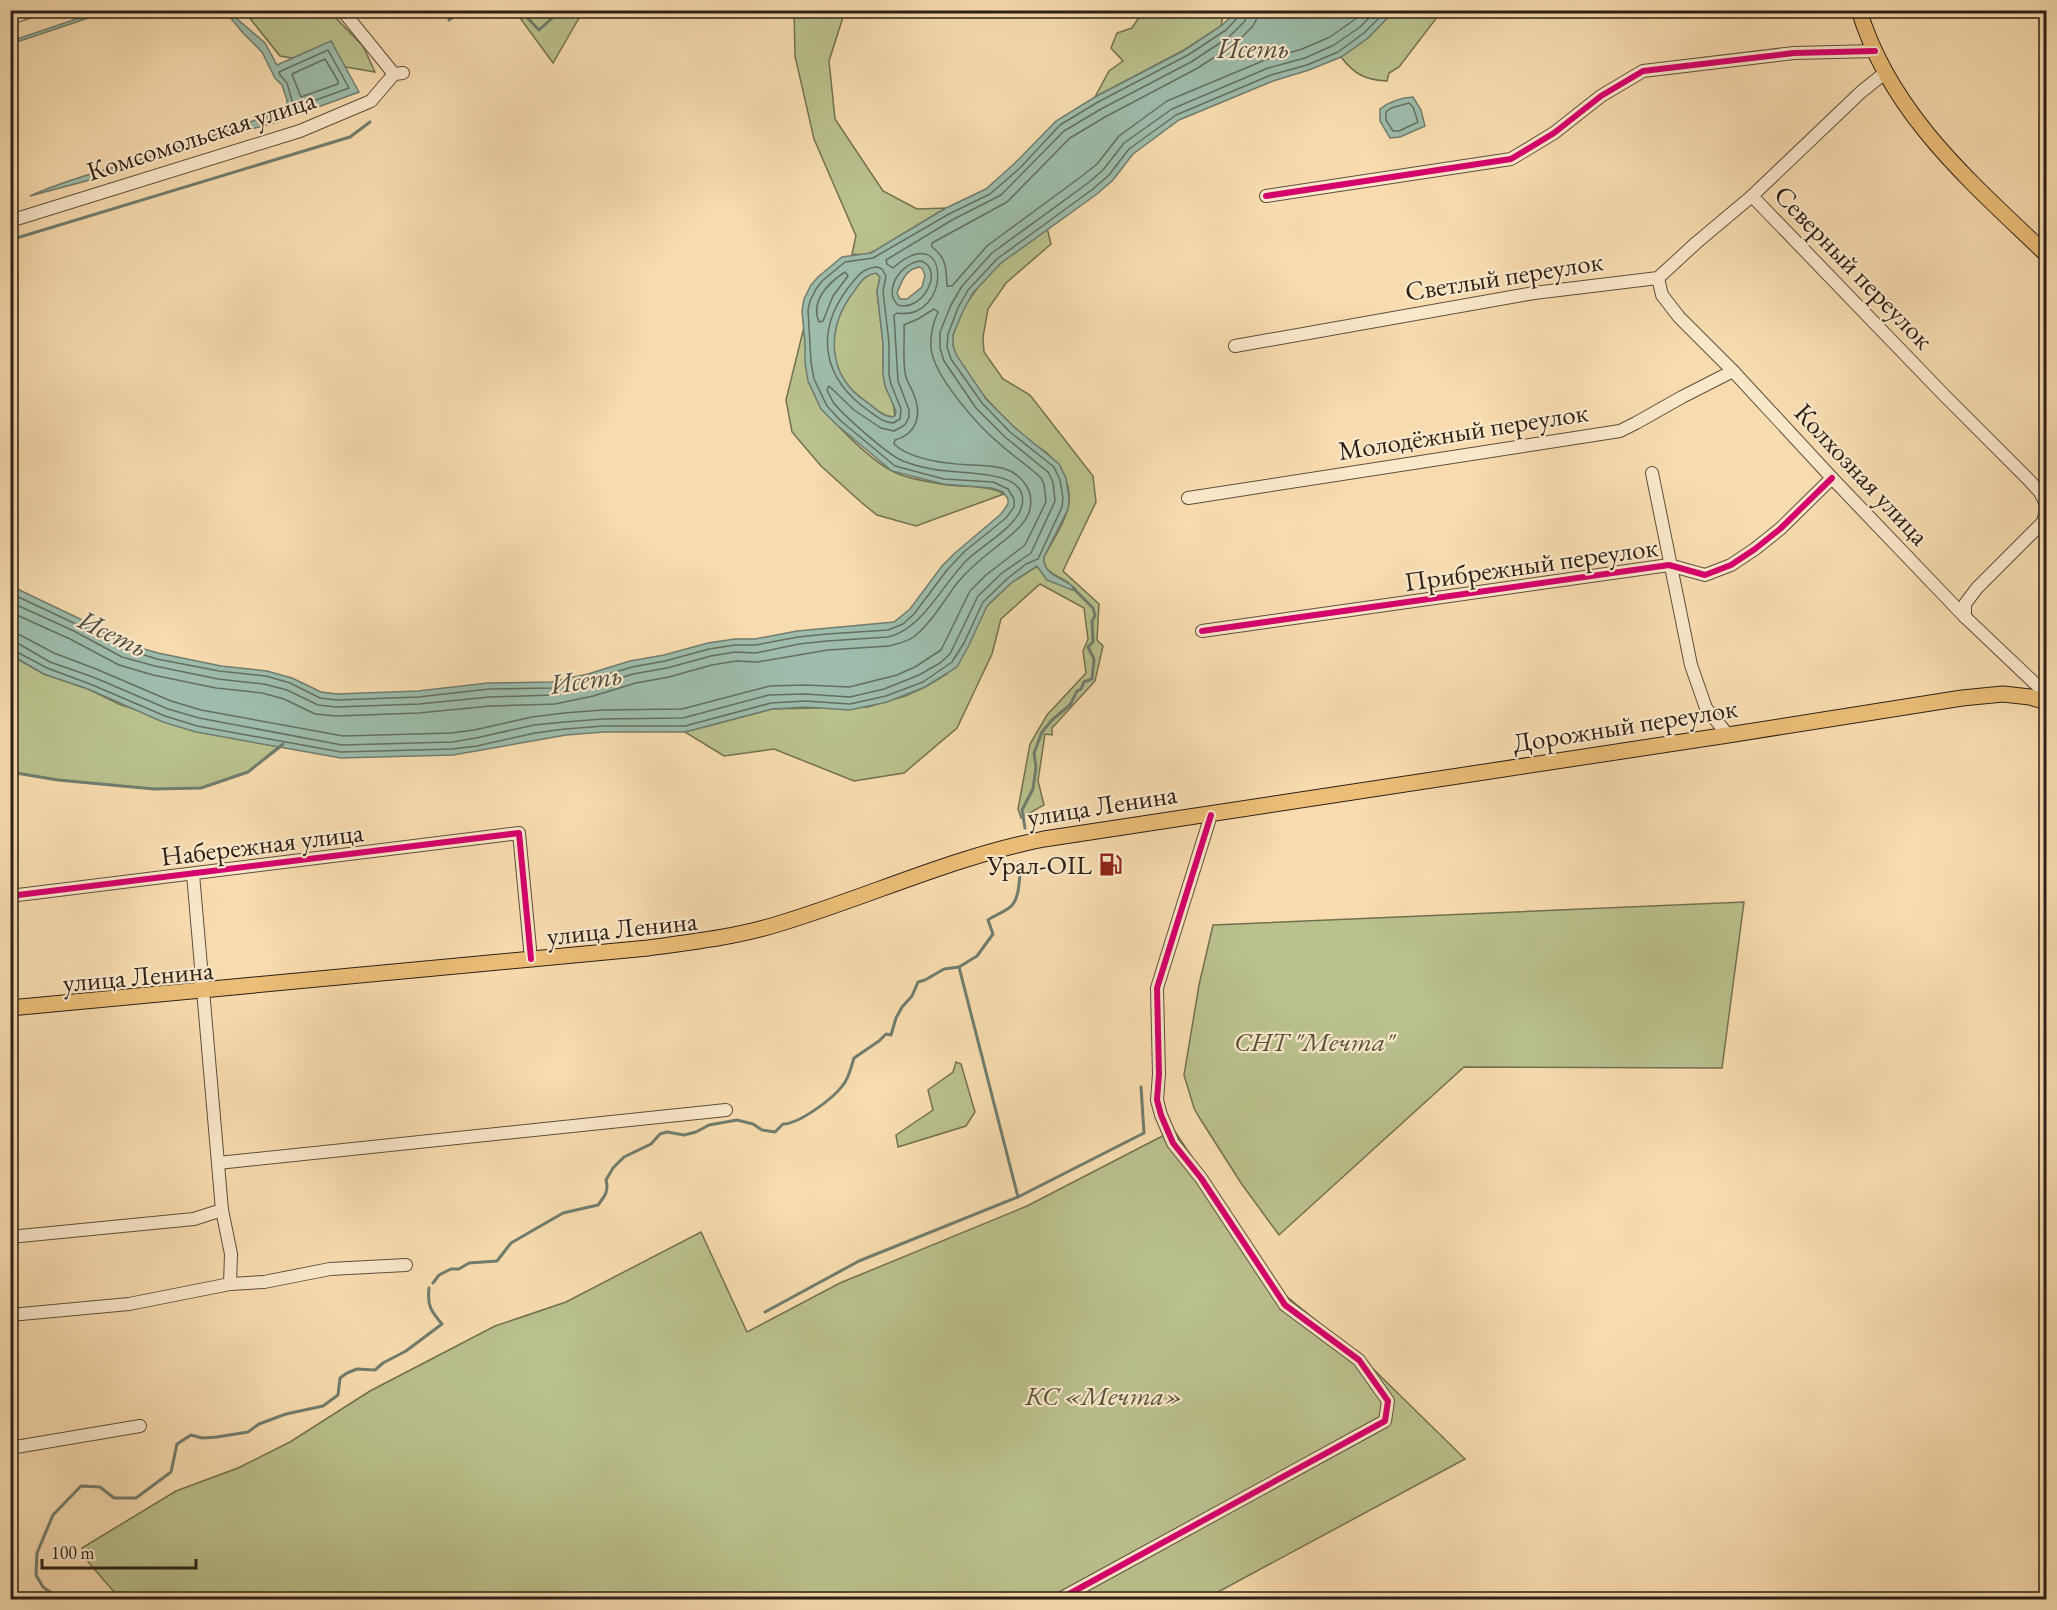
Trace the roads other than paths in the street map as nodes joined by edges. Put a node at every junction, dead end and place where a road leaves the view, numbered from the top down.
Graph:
1 (34, 10) edge
2 (342, 10) edge
3 (1859, 10) edge
4 (10, 18) edge
5 (1875, 51) junction
6 (1886, 72) junction
7 (1266, 196) dead end
8 (1752, 196) junction
9 (10, 221) edge
10 (2046, 254) edge
11 (1658, 278) junction
12 (1235, 346) dead end
13 (1733, 371) junction
14 (1652, 473) dead end
15 (1832, 478) junction
16 (1188, 498) dead end
17 (2046, 504) edge
18 (2046, 512) edge
19 (1669, 565) junction
20 (1965, 617) junction
21 (1202, 631) dead end
22 (2045, 697) edge
23 (1728, 735) junction
24 (1211, 814) junction
25 (192, 874) junction
26 (10, 896) edge
27 (531, 959) junction
28 (203, 991) junction
29 (10, 1008) edge
30 (726, 1110) dead end
31 (218, 1163) junction
32 (222, 1210) junction
33 (10, 1237) edge
34 (406, 1265) dead end
35 (230, 1284) junction
36 (10, 1315) edge
37 (140, 1426) dead end
38 (10, 1448) edge
39 (1058, 1599) edge

1 - 4 street
2 - 9 street, Комсомольская улица
3 - 5 main road
5 - 6 main road
5 - 7 street
6 - 8 street, Северный переулок
6 - 10 main road
8 - 11 street
8 - 17 street, Северный переулок
11 - 12 street, Светлый переулок
11 - 13 street, Колхозная улица
13 - 15 street, Колхозная улица
13 - 16 street, Молодёжный переулок
14 - 19 street
15 - 19 street, Прибрежный переулок
15 - 20 street, Колхозная улица
18 - 20 street
19 - 21 street, Прибрежный переулок
19 - 23 street
20 - 22 street, Колхозная улица
22 - 23 main road, Дорожный переулок
23 - 24 main road, Дорожный переулок
24 - 27 main road, улица Ленина
24 - 39 street
25 - 26 street, Набережная улица
25 - 27 street, Набережная улица
25 - 28 street
27 - 28 main road, улица Ленина
28 - 29 main road, улица Ленина
28 - 31 street
30 - 31 street
31 - 32 street
32 - 33 street
32 - 35 street
34 - 35 street
35 - 36 street
37 - 38 street

